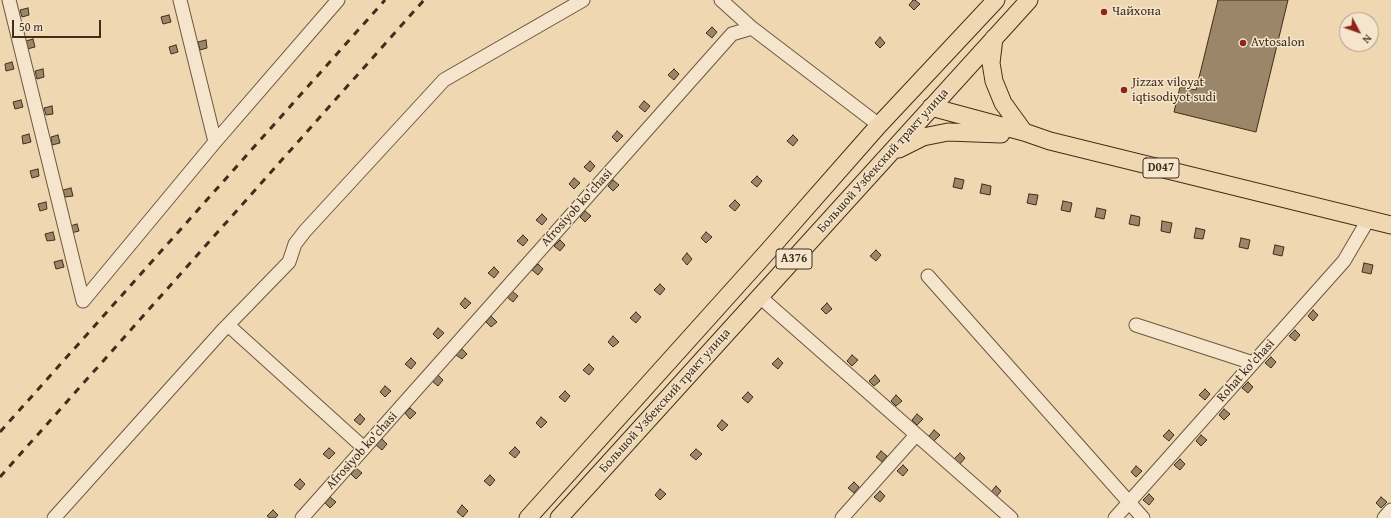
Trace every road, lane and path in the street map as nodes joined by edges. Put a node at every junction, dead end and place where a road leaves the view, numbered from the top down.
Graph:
1 (9, 0) edge
2 (180, 0) edge
3 (338, 0) edge
4 (583, 0) edge
5 (721, 0) edge
6 (996, 0) edge
7 (1029, 0) edge
8 (752, 28) junction
9 (994, 38) junction
10 (931, 107) junction
11 (879, 125) junction
12 (1031, 134) junction
13 (214, 142) junction
14 (890, 153) junction
15 (1368, 220) junction
16 (1391, 225) edge
17 (928, 276) dead end
18 (760, 297) junction
19 (228, 325) junction
20 (1136, 325) dead end
21 (1253, 362) junction
22 (916, 435) junction
23 (364, 448) junction
24 (1130, 502) junction
25 (1391, 510) edge
26 (54, 518) edge
27 (302, 518) edge
28 (528, 518) edge
29 (559, 518) edge
30 (842, 518) edge
31 (1011, 518) edge
32 (1116, 518) edge
33 (1143, 518) edge
34 (1384, 518) edge

1 - 13 street
2 - 13 street
3 - 13 street
4 - 19 street
5 - 8 street
6 - 11 main road, Большой Узбекский тракт улица
7 - 9 main road, Большой Узбекский тракт улица / A376
8 - 11 street
8 - 23 street, Afrosiyob ko'chasi
9 - 10 main road, Большой Узбекский тракт улица / A376
9 - 12 main road
10 - 12 main road, D047
10 - 14 main road, Большой Узбекский тракт улица / A376
11 - 28 main road, Большой Узбекский тракт улица
12 - 14 main road, D047
12 - 15 main road, D047
14 - 18 main road, Большой Узбекский тракт улица / A376
15 - 16 main road, D047
15 - 21 street, Rohat ko'chasi
17 - 24 street
18 - 22 street
18 - 29 main road, Большой Узбекский тракт улица / A376
19 - 23 street
19 - 26 street
20 - 21 street
21 - 24 street, Rohat ko'chasi
22 - 30 street
22 - 31 street
23 - 27 street, Afrosiyob ko'chasi
24 - 32 street, Rohat ko'chasi
24 - 33 street
25 - 34 street

